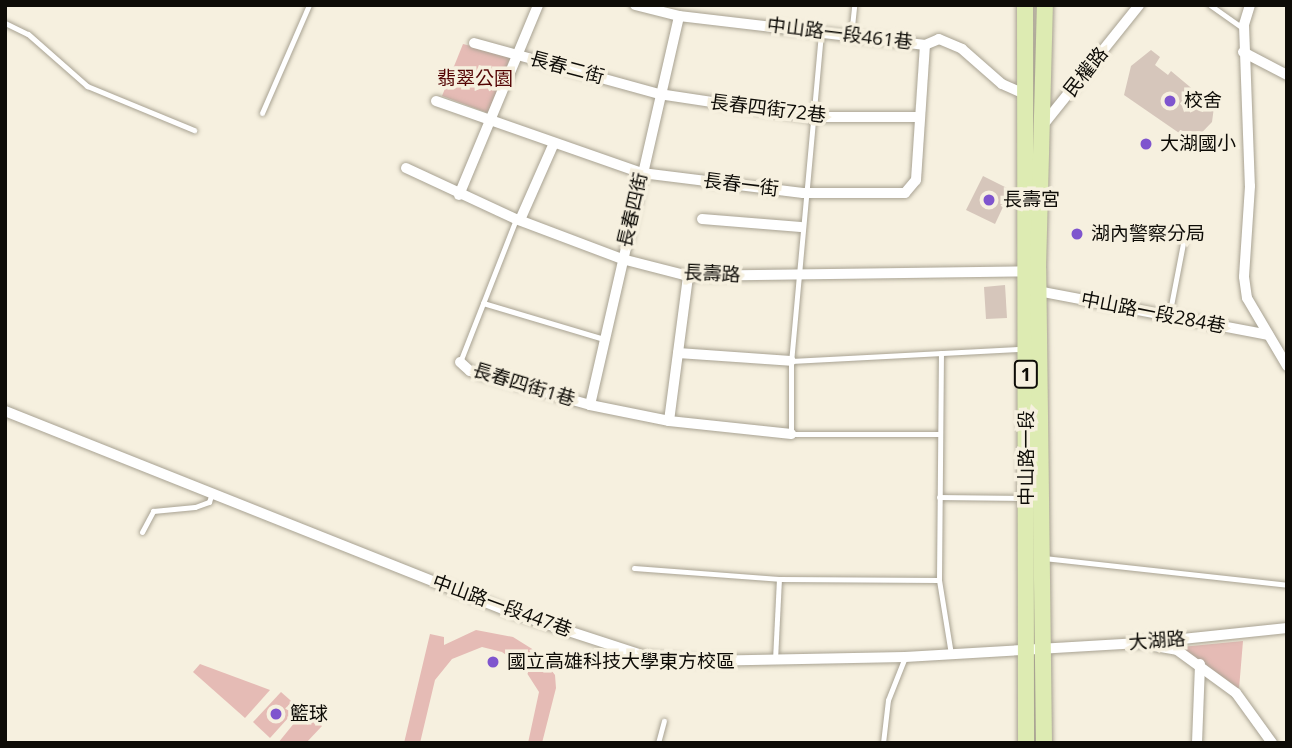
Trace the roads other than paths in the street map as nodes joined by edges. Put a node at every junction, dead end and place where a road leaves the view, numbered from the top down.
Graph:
1 (309, 5) edge
2 (538, 5) edge
3 (635, 5) edge
4 (854, 5) edge
5 (1025, 5) edge
6 (1045, 5) edge
7 (1139, 5) edge
8 (1210, 5) edge
9 (1250, 5) edge
10 (679, 16) junction
11 (5, 23) edge
12 (1244, 29) junction
13 (821, 30) junction
14 (851, 36) junction
15 (474, 43) dead end
16 (925, 44) junction
17 (1243, 52) junction
18 (517, 54) junction
19 (1287, 75) edge
20 (659, 94) junction
21 (1024, 94) junction
22 (436, 102) dead end
23 (262, 113) dead end
24 (811, 117) junction
25 (919, 117) junction
26 (490, 120) junction
27 (1043, 125) junction
28 (1026, 126) junction
29 (194, 130) dead end
30 (554, 143) junction
31 (406, 169) dead end
32 (642, 173) junction
33 (803, 193) junction
34 (458, 195) junction
35 (518, 219) junction
36 (702, 219) dead end
37 (801, 227) junction
38 (1184, 239) dead end
39 (622, 259) junction
40 (1031, 270) junction
41 (688, 276) junction
42 (797, 276) junction
43 (1038, 291) junction
44 (483, 303) junction
45 (1169, 316) junction
46 (1268, 335) junction
47 (604, 340) junction
48 (1026, 349) junction
49 (678, 353) junction
50 (941, 353) junction
51 (791, 361) junction
52 (460, 362) joint
53 (1287, 366) edge
54 (590, 405) junction
55 (5, 411) edge
56 (669, 421) junction
57 (791, 434) junction
58 (940, 434) junction
59 (212, 494) junction
60 (939, 497) junction
61 (1028, 498) junction
62 (142, 532) dead end
63 (1041, 557) junction
64 (634, 568) dead end
65 (779, 579) junction
66 (939, 580) junction
67 (1287, 585) edge
68 (1287, 628) edge
69 (1144, 643) junction
70 (1026, 650) junction
71 (1043, 650) junction
72 (951, 654) junction
73 (905, 657) junction
74 (775, 660) junction
75 (1200, 664) junction
76 (664, 721) dead end
77 (658, 743) edge
78 (883, 743) edge
79 (1026, 743) edge
80 (1044, 743) edge
81 (1197, 743) edge
82 (1272, 743) edge

1 - 23 lane
2 - 18 street
3 - 10 street, 中山路一段461巷
4 - 14 lane
5 - 21 main road, 中山路一段 / 1
6 - 27 main road, 中山路一段 / 1
7 - 27 street, 民權路
8 - 12 lane
9 - 12 street
10 - 13 street, 中山路一段461巷
10 - 20 street, 長春四街
11 - 29 lane
12 - 17 street
13 - 14 street, 中山路一段461巷
13 - 24 lane
14 - 16 street, 中山路一段461巷
15 - 18 street, 長春二街
16 - 21 street, 中山路一段461巷
16 - 25 street, 長春一街
17 - 19 street
17 - 46 street
18 - 20 street, 長春二街
18 - 26 street
20 - 24 street, 長春四街72巷
20 - 32 street, 長春四街
21 - 28 main road, 中山路一段 / 1
22 - 26 street, 長春一街
24 - 25 street, 長春四街72巷
24 - 33 lane
25 - 33 street, 長春一街
26 - 30 street, 長春一街
26 - 34 street
27 - 28 street
27 - 40 main road, 中山路一段 / 1
28 - 40 main road, 中山路一段 / 1
30 - 32 street, 長春一街
30 - 35 street
31 - 34 street, 長壽路
32 - 33 street, 長春一街
32 - 39 street, 長春四街
33 - 37 lane
34 - 35 street, 長壽路
35 - 39 street, 長壽路
35 - 44 lane
36 - 37 street
37 - 42 lane
38 - 45 lane
39 - 41 street, 長壽路
39 - 47 street, 長春四街
40 - 42 street, 長壽路
40 - 43 main road, 中山路一段 / 1
40 - 48 main road, 中山路一段 / 1
41 - 42 street, 長壽路
41 - 49 street
42 - 51 lane
43 - 45 street, 中山路一段284巷
43 - 63 main road, 中山路一段 / 1
44 - 47 lane
44 - 52 lane
45 - 46 street, 中山路一段284巷
46 - 53 street
47 - 54 street, 長春四街
48 - 50 lane
48 - 61 main road, 中山路一段 / 1
49 - 51 street
49 - 56 street
50 - 51 lane
50 - 58 lane
51 - 57 lane
52 - 54 street, 長春四街1巷
54 - 56 street, 長春四街1巷
55 - 59 street, 中山路一段447巷
56 - 57 street, 長春四街1巷
57 - 58 lane
58 - 60 lane
59 - 62 lane
59 - 74 street, 中山路一段447巷
60 - 61 lane
60 - 66 lane
61 - 70 main road, 中山路一段 / 1
63 - 67 lane
63 - 71 main road, 中山路一段 / 1
64 - 65 lane
65 - 66 lane
65 - 74 lane
66 - 72 lane
68 - 69 street, 大湖路
69 - 71 street, 大湖路
69 - 75 street
70 - 71 street, 大湖路
70 - 72 street, 中山路一段447巷
70 - 79 main road, 中山路一段 / 1
71 - 80 main road, 中山路一段 / 1
72 - 73 street, 中山路一段447巷
73 - 74 street, 中山路一段447巷
73 - 78 lane
75 - 81 street
75 - 82 street
76 - 77 lane

